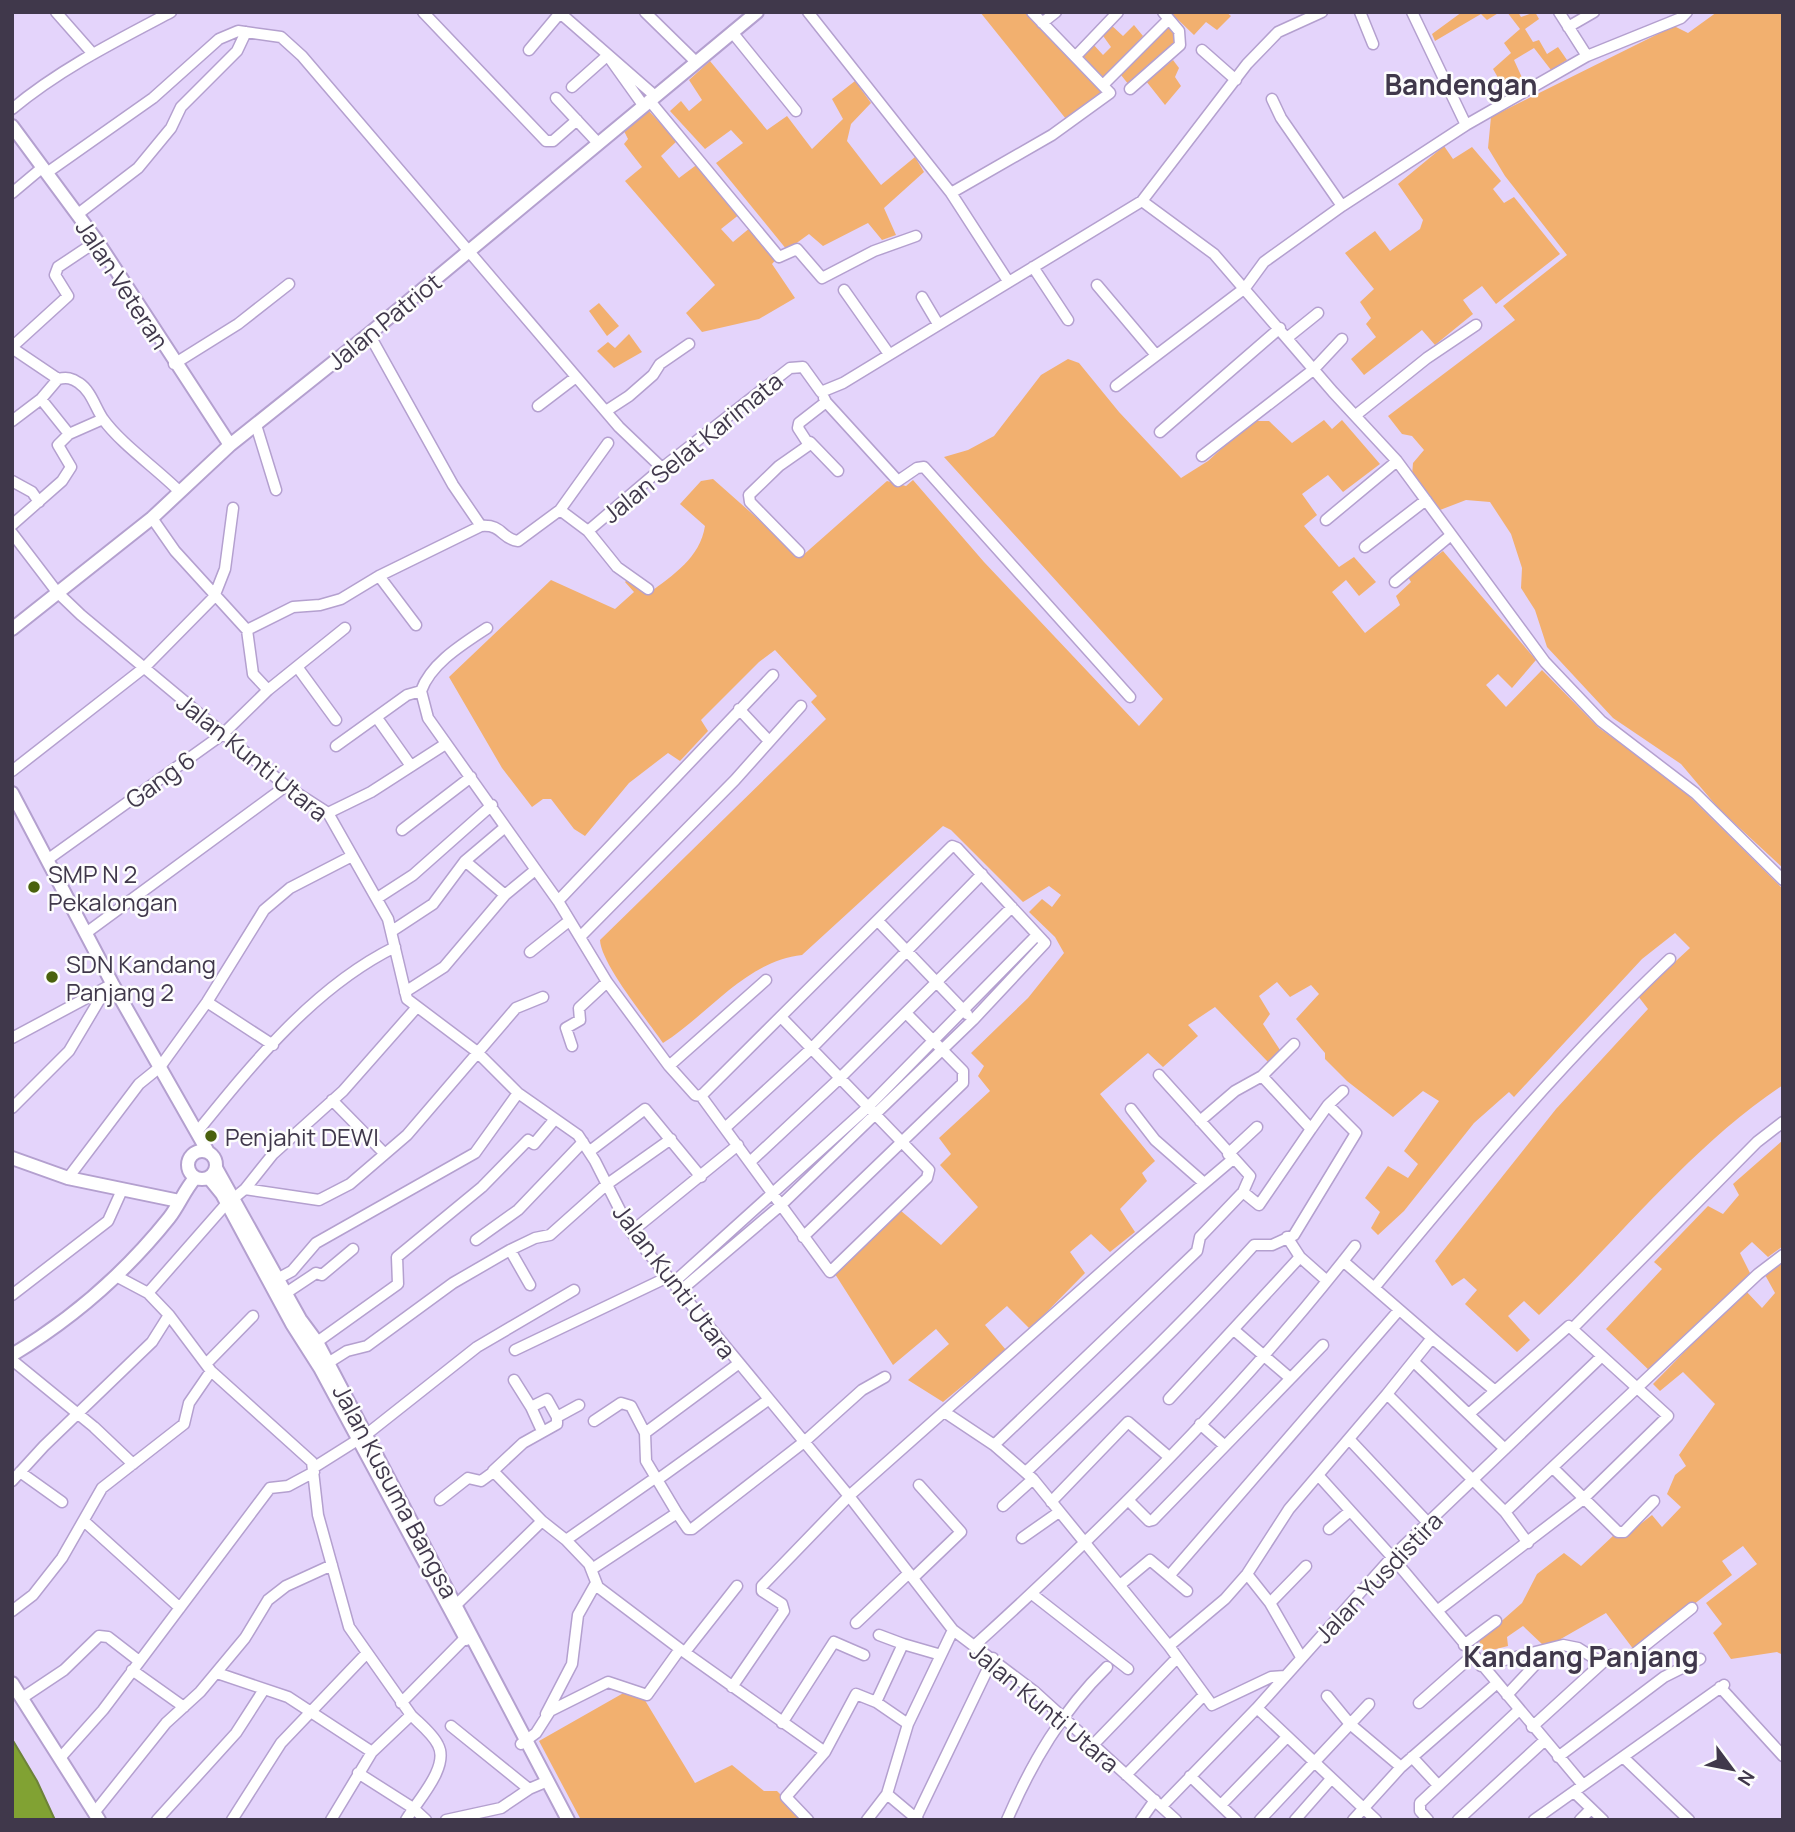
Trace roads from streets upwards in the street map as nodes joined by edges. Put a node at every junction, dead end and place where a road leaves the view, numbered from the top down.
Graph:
1 (56, 12) edge
2 (171, 12) edge
3 (423, 12) edge
4 (646, 12) edge
5 (757, 12) edge
6 (808, 12) edge
7 (1032, 12) edge
8 (1056, 12) edge
9 (1118, 12) edge
10 (1322, 12) edge
11 (1360, 12) edge
12 (1412, 12) edge
13 (1559, 12) edge
14 (1594, 12) edge
15 (560, 13) edge
16 (1689, 13) edge
17 (153, 16) edge
18 (1166, 16) edge
19 (1042, 23) junction
20 (1568, 27) junction
21 (246, 32) junction
22 (732, 32) junction
23 (1373, 44) dead end
24 (529, 50) dead end
25 (1202, 50) dead end
26 (93, 54) junction
27 (608, 55) junction
28 (1076, 56) junction
29 (1587, 56) junction
30 (693, 59) junction
31 (1236, 79) junction
32 (1104, 84) junction
33 (572, 86) dead end
34 (1130, 89) dead end
35 (556, 98) dead end
36 (649, 99) junction
37 (1272, 99) dead end
38 (12, 109) edge
39 (796, 111) dead end
40 (577, 120) junction
41 (1466, 125) junction
42 (12, 126) edge
43 (596, 141) junction
44 (46, 169) junction
45 (12, 193) edge
46 (951, 193) junction
47 (1142, 201) junction
48 (1342, 206) junction
49 (78, 214) junction
50 (916, 236) dead end
51 (97, 241) junction
52 (468, 252) junction
53 (1032, 267) junction
54 (1008, 281) junction
55 (289, 285) dead end
56 (1097, 285) dead end
57 (1245, 288) junction
58 (844, 290) dead end
59 (922, 297) dead end
60 (1318, 313) dead end
61 (1068, 320) dead end
62 (938, 324) junction
63 (1476, 325) dead end
64 (1280, 328) junction
65 (369, 334) junction
66 (1287, 338) junction
67 (1342, 339) dead end
68 (689, 344) dead end
69 (12, 347) edge
70 (889, 354) junction
71 (1156, 355) junction
72 (174, 364) junction
73 (1313, 370) junction
74 (576, 377) junction
75 (58, 379) junction
76 (1116, 387) dead end
77 (821, 391) junction
78 (41, 399) junction
79 (826, 402) junction
80 (538, 406) dead end
81 (606, 411) junction
82 (1356, 415) junction
83 (103, 419) junction
84 (12, 421) edge
85 (256, 425) junction
86 (1160, 432) dead end
87 (69, 434) junction
88 (810, 442) junction
89 (608, 443) dead end
90 (230, 445) junction
91 (1202, 456) dead end
92 (1397, 461) junction
93 (662, 468) junction
94 (838, 471) dead end
95 (12, 481) edge
96 (276, 490) dead end
97 (179, 491) junction
98 (1426, 500) junction
99 (39, 502) junction
100 (233, 508) dead end
101 (560, 510) junction
102 (152, 518) junction
103 (1326, 520) dead end
104 (12, 525) edge
105 (481, 527) junction
106 (588, 531) junction
107 (12, 533) edge
108 (1451, 535) junction
109 (1365, 547) dead end
110 (799, 551) dead end
111 (379, 576) junction
112 (1395, 582) dead end
113 (648, 589) dead end
114 (57, 593) junction
115 (214, 597) junction
116 (416, 625) dead end
117 (345, 628) dead end
118 (486, 628) dead end
119 (12, 629) edge
120 (247, 630) junction
121 (145, 667) junction
122 (298, 668) junction
123 (773, 675) dead end
124 (268, 690) junction
125 (421, 691) junction
126 (1129, 697) dead end
127 (801, 706) dead end
128 (738, 709) junction
129 (377, 718) junction
130 (336, 720) dead end
131 (223, 734) junction
132 (768, 740) junction
133 (444, 745) junction
134 (336, 746) dead end
135 (411, 766) junction
136 (12, 771) edge
137 (471, 776) junction
138 (286, 786) junction
139 (12, 793) edge
140 (492, 805) junction
141 (328, 813) junction
142 (504, 828) junction
143 (402, 830) dead end
144 (352, 856) junction
145 (47, 860) junction
146 (466, 861) junction
147 (534, 871) junction
148 (982, 874) junction
149 (1783, 880) edge
150 (505, 895) junction
151 (379, 897) junction
152 (558, 901) junction
153 (1012, 907) junction
154 (569, 921) junction
155 (878, 921) junction
156 (392, 931) junction
157 (86, 933) junction
158 (580, 937) junction
159 (394, 947) junction
160 (908, 951) junction
161 (530, 952) dead end
162 (1670, 959) dead end
163 (766, 980) dead end
164 (607, 982) junction
165 (939, 982) junction
166 (110, 986) junction
167 (405, 992) junction
168 (543, 997) dead end
169 (207, 1002) junction
170 (417, 1007) junction
171 (906, 1013) junction
172 (969, 1016) junction
173 (781, 1017) junction
174 (12, 1038) edge
175 (1294, 1044) dead end
176 (273, 1045) junction
177 (572, 1046) dead end
178 (938, 1046) junction
179 (811, 1049) junction
180 (476, 1051) junction
181 (669, 1066) junction
182 (160, 1067) junction
183 (1159, 1075) dead end
184 (1262, 1076) junction
185 (840, 1078) junction
186 (1343, 1091) dead end
187 (518, 1093) junction
188 (701, 1096) junction
189 (332, 1100) junction
190 (1328, 1105) junction
191 (12, 1108) edge
192 (1131, 1109) dead end
193 (871, 1111) junction
194 (555, 1119) junction
195 (1200, 1121) junction
196 (1783, 1122) edge
197 (194, 1127) junction
198 (1257, 1127) dead end
199 (725, 1128) junction
200 (1311, 1129) junction
201 (671, 1139) junction
202 (583, 1142) junction
203 (904, 1143) junction
204 (738, 1145) junction
205 (590, 1151) junction
206 (208, 1152) junction
207 (385, 1154) junction
208 (1231, 1157) junction
209 (12, 1158) edge
210 (750, 1162) junction
211 (191, 1169) junction
212 (213, 1173) junction
213 (701, 1177) junction
214 (68, 1178) junction
215 (1204, 1183) junction
216 (606, 1185) junction
217 (244, 1189) junction
218 (122, 1190) junction
219 (1243, 1192) junction
220 (773, 1195) junction
221 (180, 1198) junction
222 (228, 1199) junction
223 (780, 1206) junction
224 (631, 1232) junction
225 (803, 1237) junction
226 (1287, 1237) junction
227 (476, 1240) dead end
228 (253, 1241) junction
229 (1355, 1246) dead end
230 (353, 1249) dead end
231 (510, 1250) junction
232 (1783, 1255) edge
233 (1300, 1257) junction
234 (1343, 1261) junction
235 (116, 1276) junction
236 (279, 1279) junction
237 (1326, 1282) junction
238 (674, 1284) junction
239 (530, 1285) dead end
240 (1374, 1288) junction
241 (574, 1290) dead end
242 (148, 1293) junction
243 (286, 1293) junction
244 (12, 1295) edge
245 (1399, 1310) junction
246 (169, 1315) junction
247 (253, 1316) dead end
248 (296, 1321) junction
249 (1573, 1328) junction
250 (1234, 1330) junction
251 (1432, 1338) junction
252 (317, 1342) junction
253 (1323, 1345) dead end
254 (515, 1350) dead end
255 (1262, 1355) junction
256 (1602, 1356) junction
257 (12, 1357) edge
258 (1414, 1362) junction
259 (328, 1363) junction
260 (738, 1364) junction
261 (208, 1367) junction
262 (885, 1377) dead end
263 (1290, 1378) junction
264 (514, 1380) dead end
265 (1638, 1387) junction
266 (1494, 1390) junction
267 (1387, 1394) junction
268 (1170, 1399) dead end
269 (768, 1400) junction
270 (579, 1405) dead end
271 (531, 1407) junction
272 (78, 1413) junction
273 (946, 1413) junction
274 (1470, 1413) junction
275 (556, 1417) junction
276 (594, 1421) dead end
277 (1200, 1424) junction
278 (542, 1431) junction
279 (645, 1433) junction
280 (363, 1437) junction
281 (1349, 1438) junction
282 (804, 1442) junction
283 (994, 1445) junction
284 (1225, 1446) junction
285 (1505, 1449) junction
286 (1169, 1457) junction
287 (132, 1464) junction
288 (1553, 1468) junction
289 (314, 1470) junction
290 (20, 1472) junction
291 (492, 1473) junction
292 (1318, 1475) junction
293 (1030, 1476) junction
294 (656, 1479) junction
295 (1473, 1479) junction
296 (12, 1481) edge
297 (919, 1485) dead end
298 (849, 1496) junction
299 (440, 1500) dead end
300 (1128, 1500) junction
301 (1582, 1500) junction
302 (1654, 1501) dead end
303 (1051, 1502) junction
304 (62, 1503) dead end
305 (1003, 1506) dead end
306 (1350, 1511) junction
307 (1059, 1512) junction
308 (1505, 1512) junction
309 (677, 1513) junction
310 (542, 1521) junction
311 (85, 1522) junction
312 (1430, 1525) junction
313 (1329, 1529) dead end
314 (1022, 1538) dead end
315 (566, 1540) junction
316 (1087, 1543) junction
317 (1528, 1543) junction
318 (1392, 1557) junction
319 (332, 1564) junction
320 (1306, 1566) dead end
321 (592, 1569) junction
322 (1247, 1574) junction
323 (911, 1575) junction
324 (1169, 1576) junction
325 (596, 1583) junction
326 (440, 1585) junction
327 (1120, 1585) junction
328 (737, 1586) dead end
329 (1187, 1591) dead end
330 (1032, 1594) junction
331 (1270, 1603) junction
332 (456, 1605) junction
333 (180, 1608) junction
334 (1692, 1608) dead end
335 (12, 1611) edge
336 (1437, 1611) junction
337 (1496, 1621) dead end
338 (856, 1623) dead end
339 (953, 1630) junction
340 (468, 1635) junction
341 (879, 1635) dead end
342 (903, 1644) junction
343 (1464, 1645) junction
344 (974, 1646) junction
345 (1169, 1646) junction
346 (682, 1650) junction
347 (366, 1654) junction
348 (1545, 1654) dead end
349 (864, 1655) dead end
350 (941, 1655) junction
351 (1472, 1656) junction
352 (1301, 1657) junction
353 (993, 1658) junction
354 (1177, 1658) junction
355 (1700, 1659) dead end
356 (1602, 1663) junction
357 (135, 1665) junction
358 (1481, 1666) junction
359 (1107, 1667) dead end
360 (1128, 1669) dead end
361 (217, 1673) junction
362 (1285, 1676) junction
363 (12, 1683) edge
364 (1496, 1684) junction
365 (732, 1687) junction
366 (263, 1691) junction
367 (1204, 1695) junction
368 (1507, 1695) junction
369 (1326, 1696) dead end
370 (22, 1698) junction
371 (876, 1702) junction
372 (401, 1703) junction
373 (1419, 1703) dead end
374 (1369, 1704) dead end
375 (184, 1707) junction
376 (1257, 1708) junction
377 (1519, 1710) junction
378 (311, 1711) junction
379 (545, 1714) junction
380 (411, 1715) junction
381 (1062, 1716) junction
382 (782, 1723) junction
383 (908, 1724) junction
384 (1350, 1724) junction
385 (451, 1726) dead end
386 (1532, 1727) junction
387 (1286, 1738) junction
388 (1544, 1741) junction
389 (524, 1742) junction
390 (1093, 1745) junction
391 (372, 1752) junction
392 (825, 1752) junction
393 (1783, 1756) edge
394 (61, 1757) junction
395 (1558, 1757) junction
396 (1412, 1758) junction
397 (1624, 1758) junction
398 (1312, 1762) junction
399 (1401, 1767) junction
400 (358, 1773) junction
401 (1126, 1775) junction
402 (1190, 1776) junction
403 (1331, 1779) junction
404 (545, 1783) junction
405 (1437, 1784) junction
406 (1583, 1785) junction
407 (529, 1788) junction
408 (1574, 1792) junction
409 (887, 1794) junction
410 (1158, 1803) junction
411 (1221, 1805) junction
412 (413, 1808) junction
413 (1363, 1809) junction
414 (1591, 1809) junction
415 (97, 1816) edge
416 (476, 1817) edge
417 (914, 1818) edge
418 (157, 1820) edge
419 (232, 1820) edge
420 (331, 1820) edge
421 (406, 1820) edge
422 (426, 1820) edge
423 (446, 1820) edge
424 (559, 1820) edge
425 (568, 1820) edge
426 (808, 1820) edge
427 (867, 1820) edge
428 (1007, 1820) edge
429 (1141, 1820) edge
430 (1176, 1820) edge
431 (1236, 1820) edge
432 (1260, 1820) edge
433 (1295, 1820) edge
434 (1353, 1820) edge
435 (1376, 1820) edge
436 (1429, 1820) edge
437 (1458, 1820) edge
438 (1534, 1820) edge
439 (1580, 1820) edge
440 (1603, 1820) edge
441 (1689, 1820) edge

1 - 26 street
2 - 17 street
3 - 40 street
4 - 30 street
5 - 22 street, Jalan Patriot
6 - 46 street
7 - 19 street
8 - 19 street
9 - 28 street
10 - 31 street
11 - 23 street
12 - 41 street
13 - 20 street
14 - 20 street
15 - 24 street
15 - 27 street
16 - 29 street
17 - 26 street
18 - 32 street
18 - 34 street
19 - 28 street
20 - 29 street
21 - 44 street
21 - 49 street
21 - 52 street
22 - 30 street, Jalan Patriot
22 - 39 street
25 - 31 street
26 - 38 street
27 - 33 street
27 - 36 street
28 - 32 street
29 - 41 street
30 - 36 street, Jalan Patriot
31 - 47 street
32 - 46 street
35 - 40 street
36 - 43 street, Jalan Patriot
36 - 50 street
37 - 48 street
40 - 43 street
41 - 48 street
42 - 44 street, Jalan Veteran
43 - 52 street, Jalan Patriot
44 - 45 street
44 - 49 street, Jalan Veteran
46 - 54 street
47 - 53 street, Jalan Selat Karimata
47 - 57 street
48 - 57 street
49 - 51 street, Jalan Veteran
51 - 69 street
51 - 72 street, Jalan Veteran
52 - 65 street, Jalan Patriot
52 - 74 street
53 - 54 street, Jalan Selat Karimata
53 - 61 street
54 - 62 street, Jalan Selat Karimata
55 - 72 street
56 - 71 street
57 - 64 street
57 - 71 street
58 - 70 street
59 - 62 street
60 - 66 street
62 - 70 street, Jalan Selat Karimata
63 - 82 street
64 - 66 street
64 - 86 street
65 - 85 street, Jalan Patriot
65 - 105 street
66 - 73 street
67 - 73 street
68 - 81 street
69 - 75 street
70 - 77 street, Jalan Selat Karimata
71 - 76 street
72 - 90 street, Jalan Veteran
73 - 82 street
73 - 91 street
74 - 80 street
74 - 81 street
75 - 78 street
75 - 83 street
77 - 79 street
77 - 93 street, Jalan Selat Karimata
78 - 84 street
78 - 87 street
79 - 88 street
79 - 126 street
81 - 93 street
82 - 92 street
83 - 87 street
83 - 97 street
85 - 90 street, Jalan Patriot
85 - 96 street
87 - 99 street
88 - 94 street
88 - 110 street
89 - 101 street
90 - 97 street, Jalan Patriot
92 - 98 street
92 - 103 street
93 - 106 street, Jalan Selat Karimata
95 - 99 street
97 - 102 street, Jalan Patriot
98 - 108 street
98 - 109 street
99 - 104 street
100 - 115 street
101 - 105 street, Jalan Selat Karimata
101 - 106 street, Jalan Selat Karimata
102 - 114 street, Jalan Patriot
102 - 115 street
105 - 111 street
106 - 113 street
107 - 114 street, Jalan Kunti Utara
108 - 112 street
108 - 149 street
111 - 116 street
111 - 120 street
114 - 119 street, Jalan Patriot
114 - 121 street, Jalan Kunti Utara
115 - 120 street
115 - 121 street
117 - 122 street, Gang 6
118 - 125 street
120 - 124 street
121 - 131 street, Jalan Kunti Utara
121 - 136 street
122 - 124 street, Gang 6
122 - 130 street
123 - 128 street
124 - 131 street, Gang 6
125 - 129 street
125 - 133 street
127 - 132 street
128 - 132 street
128 - 152 street
129 - 134 street
129 - 135 street
131 - 138 street, Jalan Kunti Utara
131 - 145 street, Gang 6
132 - 158 street
133 - 135 street
133 - 137 street
135 - 141 street
137 - 140 street
137 - 143 street
138 - 141 street, Jalan Kunti Utara
138 - 157 street
139 - 145 street, Jalan Kusuma Bangsa
140 - 142 street
140 - 151 street
141 - 144 street, Jalan Kunti Utara
142 - 146 street
142 - 147 street
144 - 151 street, Jalan Kunti Utara
144 - 169 street
145 - 157 street, Jalan Kusuma Bangsa
146 - 150 street
146 - 156 street
147 - 150 street
147 - 152 street
148 - 153 street
148 - 155 street
148 - 160 street
150 - 167 street
151 - 156 street, Jalan Kunti Utara
152 - 154 street
153 - 165 street
153 - 172 street
154 - 158 street
154 - 161 street
155 - 160 street
155 - 173 street
156 - 159 street, Jalan Kunti Utara
157 - 166 street, Jalan Kusuma Bangsa
158 - 164 street
159 - 167 street, Jalan Kunti Utara
159 - 176 street
160 - 165 street
160 - 179 street
162 - 240 street
163 - 181 street
164 - 177 street
164 - 181 street
165 - 171 street
165 - 172 street
166 - 174 street
166 - 182 street, Jalan Kusuma Bangsa
166 - 191 street
167 - 170 street, Jalan Kunti Utara
168 - 180 street
169 - 176 street
169 - 182 street
170 - 180 street, Jalan Kunti Utara
170 - 189 street
171 - 178 street
171 - 185 street
172 - 178 street
173 - 179 street
173 - 188 street
175 - 184 street
176 - 197 street
178 - 193 street
178 - 203 street
179 - 185 street
179 - 199 street
180 - 187 street, Jalan Kunti Utara
180 - 207 street
181 - 188 street
182 - 197 street, Jalan Kusuma Bangsa
182 - 214 street
183 - 195 street
184 - 195 street
184 - 200 street
185 - 193 street
185 - 210 street
186 - 190 street
187 - 194 street, Jalan Kunti Utara
187 - 236 street
188 - 199 street
189 - 207 street
189 - 217 street
190 - 200 street
190 - 226 street
192 - 215 street
193 - 203 street
193 - 220 street
193 - 223 street
194 - 202 street, Jalan Kunti Utara
194 - 252 street
195 - 208 street
196 - 249 street
197 - 206 street, Jalan Kusuma Bangsa
197 - 211 street
198 - 208 street
199 - 204 street
200 - 219 street
201 - 205 street
201 - 213 street
201 - 216 street
202 - 205 street, Jalan Kunti Utara
202 - 227 street
203 - 225 street
203 - 225 street
204 - 210 street
204 - 213 street
205 - 216 street, Jalan Kunti Utara
206 - 211 street
206 - 212 street, Jalan Kusuma Bangsa
207 - 217 street
208 - 215 street
208 - 219 street
209 - 214 street
210 - 220 street
211 - 212 street
211 - 221 street
212 - 222 street, Jalan Kusuma Bangsa
213 - 224 street
214 - 218 street
215 - 273 street
216 - 224 street, Jalan Kunti Utara
216 - 231 street
217 - 222 street
218 - 221 street
218 - 244 street
219 - 283 street
220 - 223 street
220 - 238 street
221 - 235 street
222 - 228 street, Jalan Kusuma Bangsa
222 - 242 street
223 - 225 street
223 - 238 street
224 - 238 street, Jalan Kunti Utara
226 - 233 street
226 - 293 street
228 - 236 street, Jalan Kusuma Bangsa
228 - 248 street, Jalan Kusuma Bangsa
229 - 234 street
230 - 243 street
231 - 239 street
231 - 259 street
232 - 265 street
233 - 237 street
233 - 250 street
234 - 237 street
234 - 240 street
235 - 242 street
235 - 257 street
236 - 243 street, Jalan Kusuma Bangsa
237 - 255 street
238 - 254 street
238 - 260 street, Jalan Kunti Utara
240 - 245 street
241 - 280 street
242 - 246 street
243 - 248 street, Jalan Kusuma Bangsa
245 - 251 street
245 - 324 street
246 - 261 street
246 - 272 street
247 - 261 street
248 - 252 street, Jalan Kusuma Bangsa
248 - 280 street, Jalan Kusuma Bangsa
249 - 256 street
249 - 266 street
250 - 255 street
250 - 268 street
251 - 258 street
251 - 266 street
252 - 259 street, Jalan Kusuma Bangsa
253 - 263 street
255 - 263 street
255 - 277 street
256 - 265 street
256 - 285 street, Jalan Yusdistira
257 - 272 street
258 - 267 street
258 - 274 street
259 - 280 street, Jalan Kusuma Bangsa
260 - 269 street, Jalan Kunti Utara
260 - 279 street
261 - 287 street
261 - 289 street
262 - 282 street
263 - 284 street
264 - 271 street
265 - 288 street
265 - 301 street
266 - 274 street
267 - 281 street
267 - 295 street
269 - 282 street, Jalan Kunti Utara
269 - 294 street
270 - 275 street
271 - 275 street
271 - 278 street
272 - 287 street
272 - 290 street
273 - 283 street
273 - 298 street
274 - 285 street
275 - 278 street
276 - 279 street
277 - 284 street
277 - 286 street
278 - 291 street
279 - 294 street
280 - 289 street
280 - 326 street, Jalan Kusuma Bangsa
281 - 292 street
281 - 312 street
282 - 298 street, Jalan Kunti Utara
282 - 309 street
283 - 293 street
284 - 300 street
285 - 295 street, Jalan Yusdistira
286 - 300 street
286 - 303 street
287 - 311 street
288 - 301 street
288 - 308 street
289 - 319 street
289 - 333 street
290 - 296 street
290 - 304 street
291 - 299 street
291 - 310 street
292 - 306 street
292 - 322 street
293 - 303 street
293 - 305 street
294 - 309 street
294 - 315 street
295 - 308 street
295 - 312 street, Jalan Yusdistira
297 - 323 street
298 - 323 street, Jalan Kunti Utara
298 - 365 street
300 - 316 street
301 - 302 street
301 - 317 street
303 - 307 street
306 - 313 street
306 - 318 street
307 - 314 street
307 - 316 street
308 - 317 street
309 - 321 street
310 - 315 street
310 - 332 street
311 - 333 street
311 - 335 street
312 - 318 street, Jalan Yusdistira
315 - 321 street
316 - 327 street
316 - 330 street
317 - 336 street
318 - 336 street
318 - 352 street, Jalan Yusdistira
319 - 347 street
319 - 361 street
320 - 331 street
321 - 325 street
322 - 331 street
322 - 345 street
323 - 338 street
323 - 339 street, Jalan Kunti Utara
324 - 327 street
324 - 329 street
325 - 346 street
325 - 379 street
326 - 332 street, Jalan Kusuma Bangsa
326 - 340 street, Jalan Kusuma Bangsa
327 - 345 street
328 - 346 street
330 - 344 street
330 - 360 street
331 - 352 street
332 - 340 street, Jalan Kusuma Bangsa
333 - 357 street
334 - 356 street
336 - 343 street
337 - 343 street
339 - 344 street, Jalan Kunti Utara
339 - 350 street
340 - 372 street
340 - 389 street, Jalan Kusuma Bangsa
341 - 342 street
342 - 350 street
342 - 371 street
343 - 351 street
344 - 353 street, Jalan Kunti Utara
345 - 354 street
346 - 365 street
346 - 379 street
347 - 372 street
347 - 378 street
348 - 368 street
349 - 382 street
350 - 383 street
351 - 358 street
351 - 373 street
352 - 362 street, Jalan Yusdistira
353 - 381 street, Jalan Kunti Utara
353 - 417 street
354 - 367 street
354 - 390 street
355 - 395 street
356 - 358 street
356 - 386 street
357 - 370 street
357 - 375 street
357 - 394 street
358 - 364 street
359 - 381 street
361 - 366 street
361 - 375 street
362 - 367 street
362 - 376 street, Jalan Yusdistira
363 - 370 street
364 - 368 street
364 - 396 street
365 - 382 street
366 - 378 street
366 - 418 street
367 - 401 street
368 - 377 street
369 - 384 street
370 - 394 street
371 - 383 street
371 - 392 street
372 - 380 street
374 - 384 street
375 - 415 street
376 - 387 street
376 - 402 street, Jalan Yusdistira
377 - 386 street
377 - 405 street
378 - 391 street
378 - 419 street
379 - 389 street
380 - 391 street
380 - 412 street
381 - 390 street, Jalan Kunti Utara
381 - 428 street
382 - 392 street
383 - 409 street
384 - 398 street
384 - 399 street
385 - 407 street
386 - 388 street
387 - 398 street
387 - 411 street
388 - 395 street
388 - 437 street
389 - 404 street, Jalan Kusuma Bangsa
390 - 401 street, Jalan Kunti Utara
391 - 400 street
392 - 426 street
393 - 397 street
394 - 415 street
395 - 406 street
396 - 399 street
396 - 405 street
397 - 406 street
397 - 441 street
398 - 403 street
398 - 432 street
399 - 413 street
400 - 412 street
400 - 420 street
401 - 410 street, Jalan Kunti Utara
402 - 410 street, Jalan Yusdistira
402 - 411 street
403 - 413 street
403 - 433 street
404 - 407 street
404 - 424 street, Jalan Kusuma Bangsa
404 - 425 street, Jalan Kusuma Bangsa
405 - 436 street
406 - 408 street
407 - 416 street
408 - 414 street
408 - 438 street
409 - 417 street
409 - 427 street
410 - 429 street, Jalan Yusdistira
410 - 430 street, Jalan Kunti Utara
411 - 431 street
412 - 421 street
412 - 422 street
413 - 434 street
413 - 435 street
414 - 439 street
414 - 440 street
416 - 423 street

